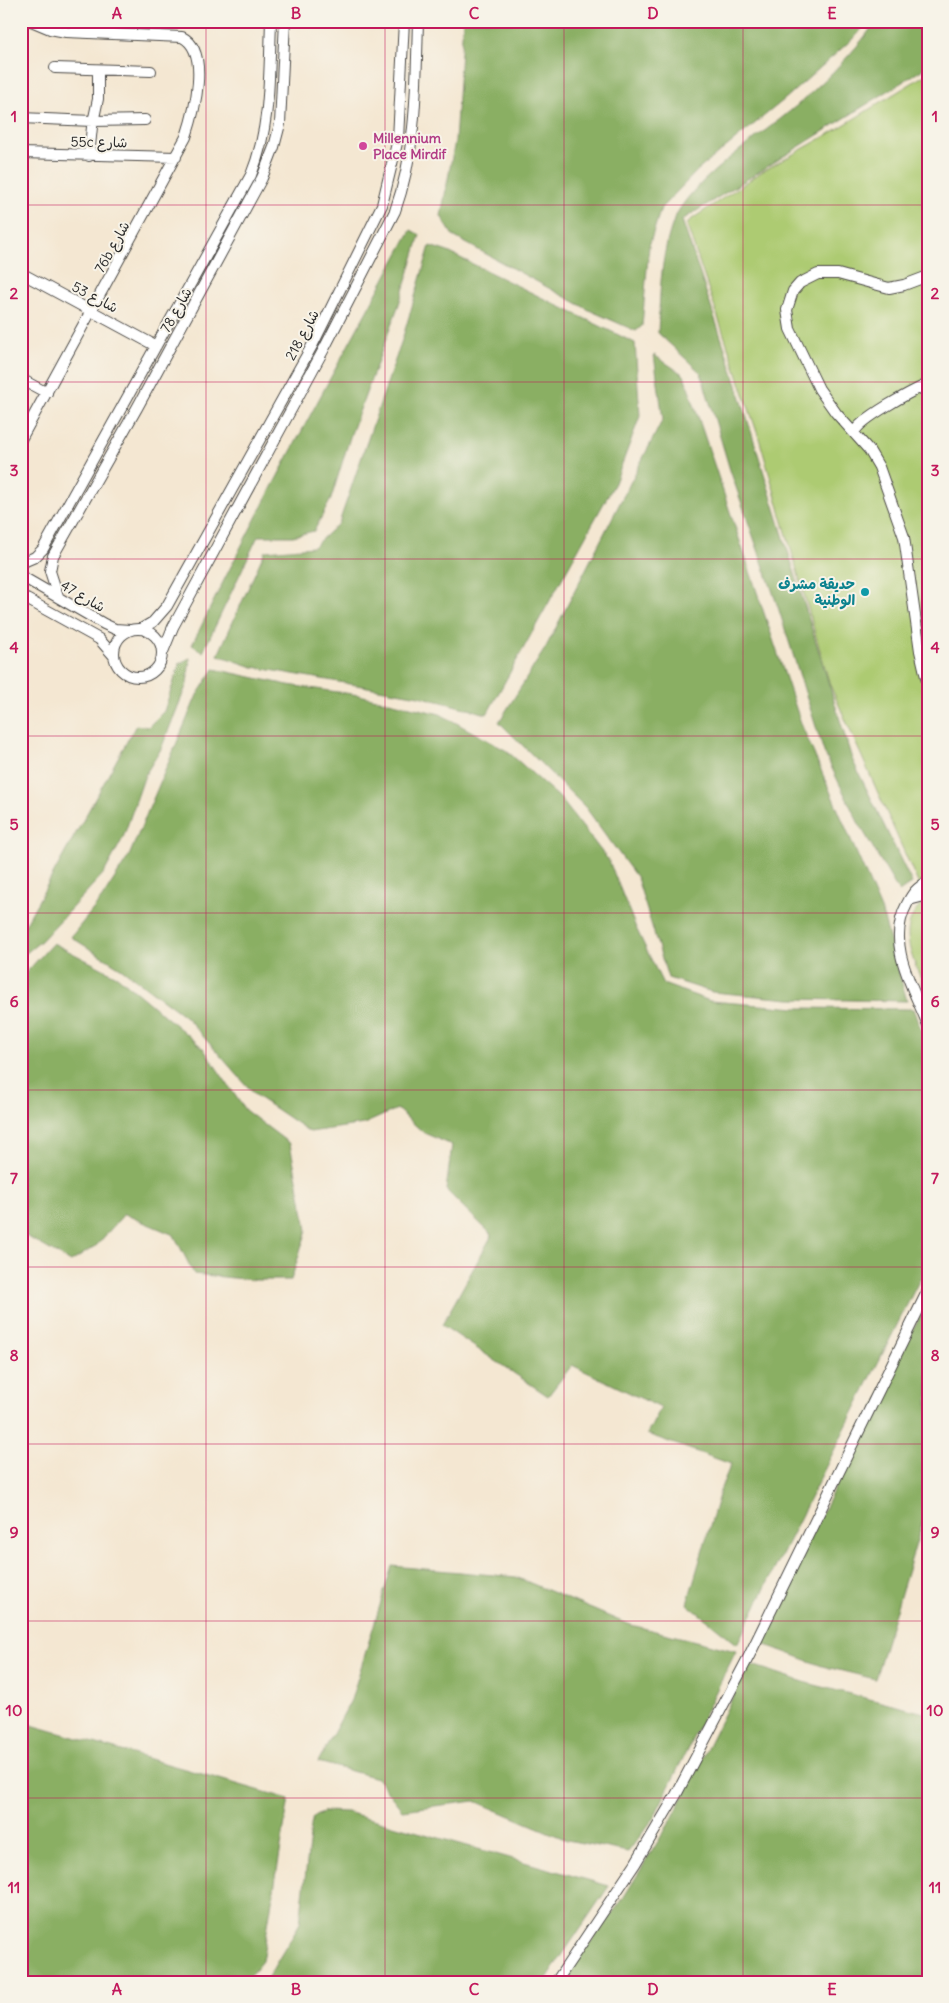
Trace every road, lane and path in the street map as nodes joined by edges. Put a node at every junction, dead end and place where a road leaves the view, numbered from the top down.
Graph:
1 (271, 21) edge
2 (285, 21) edge
3 (404, 21) edge
4 (418, 21) edge
5 (33, 22) edge
6 (55, 68) dead end
7 (98, 70) junction
8 (151, 71) dead end
9 (21, 118) edge
10 (144, 120) dead end
11 (93, 121) junction
12 (21, 153) edge
13 (89, 156) junction
14 (176, 157) junction
15 (229, 215) junction
16 (214, 268) junction
17 (21, 273) edge
18 (928, 276) edge
19 (180, 302) junction
20 (92, 311) junction
21 (176, 336) junction
22 (156, 346) junction
23 (21, 379) edge
24 (928, 384) edge
25 (47, 393) junction
26 (854, 433) junction
27 (21, 439) edge
28 (21, 564) edge
29 (21, 576) edge
30 (21, 596) edge
31 (58, 596) junction
32 (137, 629) junction
33 (162, 654) junction
34 (114, 656) junction
35 (928, 686) edge
36 (928, 882) edge
37 (928, 894) edge
38 (909, 900) junction
39 (928, 1025) edge
40 (928, 1290) edge
41 (556, 1982) edge

1 - 15 street, شارع 78
2 - 16 street, شارع 78
3 - 32 street, شارع 218
4 - 33 street
5 - 14 street, 76b شارع
6 - 7 street
7 - 8 street
7 - 11 street
9 - 11 street
10 - 11 street
11 - 13 street
12 - 13 street, 55c شارع
13 - 14 street, 55c شارع
14 - 20 street, 76b شارع
15 - 16 street
15 - 19 street, شارع 78
16 - 21 street, شارع 78
17 - 20 street, شارع 53
18 - 26 street
19 - 21 street
19 - 22 street, شارع 78
20 - 22 street, شارع 53
20 - 25 street, 76b شارع
21 - 31 street, شارع 78
22 - 28 street, شارع 78
23 - 25 street
24 - 26 street
25 - 27 street, 76b شارع
26 - 35 street
29 - 31 street, شارع 47
30 - 34 street
31 - 32 street, شارع 47
32 - 33 street
32 - 34 street
33 - 34 street
36 - 38 street
37 - 38 street
38 - 39 street
40 - 41 street

